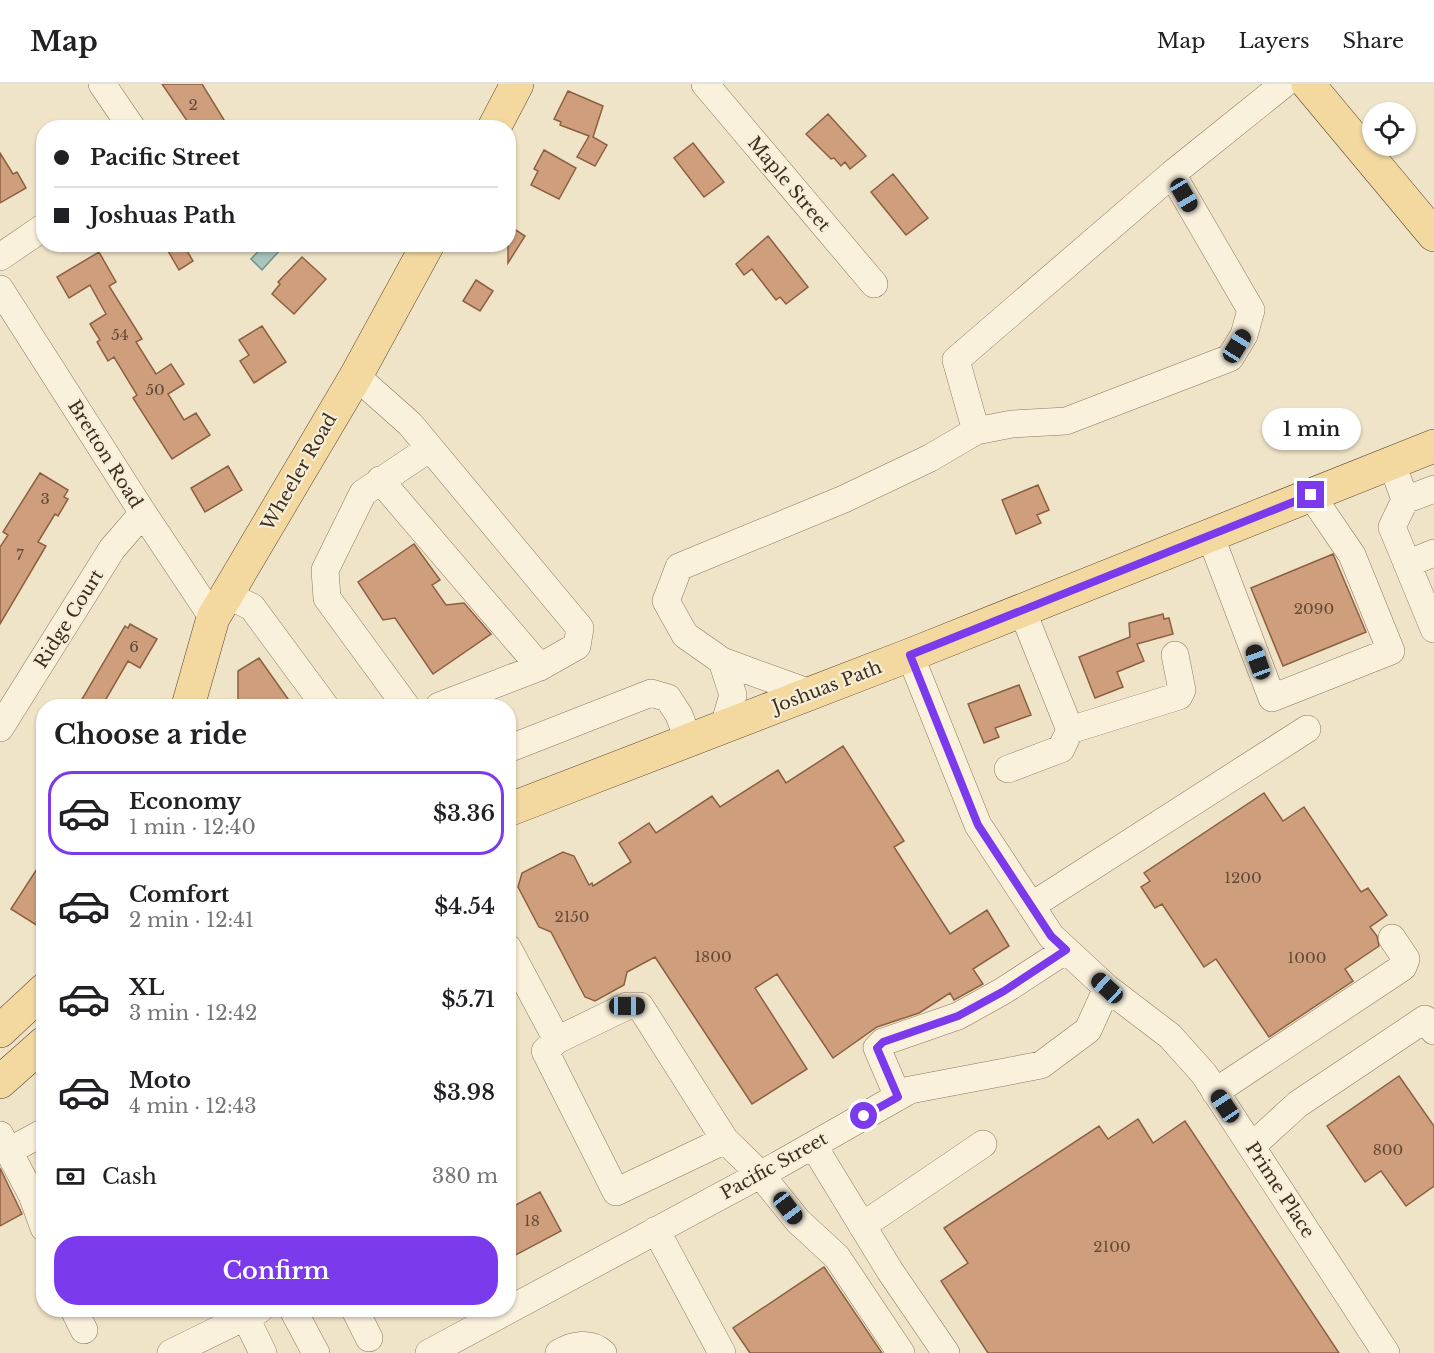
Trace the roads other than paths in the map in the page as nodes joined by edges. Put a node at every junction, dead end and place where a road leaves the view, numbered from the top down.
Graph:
1 (102, 84) edge
2 (517, 84) edge
3 (705, 84) edge
4 (1284, 84) edge
5 (1308, 84) edge
6 (127, 120) edge
7 (498, 120) edge
8 (1172, 174) junction
9 (36, 232) edge
10 (1434, 235) edge
11 (424, 252) edge
12 (0, 257) edge
13 (874, 284) dead end
14 (0, 289) edge
15 (356, 376) junction
16 (410, 424) junction
17 (976, 431) junction
18 (1434, 446) edge
19 (430, 448) junction
20 (1392, 463) junction
21 (380, 480) junction
22 (1434, 489) edge
23 (1311, 495) junction
24 (1405, 500) junction
25 (143, 513) junction
26 (1210, 535) junction
27 (1434, 553) edge
28 (1407, 564) junction
29 (220, 606) junction
30 (1022, 610) junction
31 (1434, 629) edge
32 (910, 655) junction
33 (1175, 655) dead end
34 (722, 661) junction
35 (540, 667) junction
36 (810, 693) junction
37 (190, 699) edge
38 (320, 699) edge
39 (401, 699) edge
40 (457, 699) edge
41 (724, 726) junction
42 (0, 728) edge
43 (1307, 729) dead end
44 (1070, 730) junction
45 (688, 739) junction
46 (516, 746) edge
47 (1008, 769) dead end
48 (516, 807) edge
49 (1031, 906) junction
50 (1392, 938) dead end
51 (1066, 950) junction
52 (516, 963) edge
53 (1107, 988) junction
54 (36, 998) edge
55 (36, 1011) edge
56 (1434, 1031) edge
57 (0, 1033) edge
58 (557, 1041) junction
59 (36, 1050) edge
60 (36, 1065) edge
61 (0, 1082) edge
62 (1215, 1092) junction
63 (0, 1094) edge
64 (898, 1097) junction
65 (36, 1134) edge
66 (725, 1140) junction
67 (4, 1143) edge
68 (813, 1144) junction
69 (983, 1144) dead end
70 (1252, 1146) junction
71 (760, 1174) junction
72 (36, 1204) edge
73 (862, 1226) junction
74 (656, 1230) junction
75 (516, 1306) edge
76 (244, 1317) edge
77 (253, 1317) edge
78 (297, 1317) edge
79 (358, 1317) edge
80 (495, 1317) edge
81 (369, 1338) dead end
82 (171, 1353) edge
83 (263, 1353) edge
84 (316, 1353) edge
85 (429, 1353) edge
86 (559, 1353) edge
87 (603, 1353) edge
88 (722, 1353) edge
89 (900, 1353) edge
90 (946, 1353) edge
91 (1386, 1353) edge

1 - 6 street
2 - 7 main road
3 - 13 street, Maple Street
4 - 8 street
5 - 10 main road
8 - 17 street
8 - 17 street
9 - 12 street
11 - 15 main road, Wheeler Road
14 - 25 street, Bretton Road
15 - 16 street
15 - 29 main road, Wheeler Road
16 - 19 street
16 - 21 street
17 - 34 street
18 - 20 main road, Joshuas Path
19 - 21 street
19 - 35 street
20 - 23 main road, Joshuas Path
20 - 24 street
21 - 35 street
21 - 39 street
22 - 24 street
23 - 26 main road, Joshuas Path
23 - 26 street
24 - 28 street
25 - 29 street, Bretton Road
25 - 42 street, Ridge Court
26 - 30 main road, Joshuas Path
27 - 28 street
28 - 31 street
29 - 37 main road, Wheeler Road
29 - 38 street
30 - 32 main road, Joshuas Path
30 - 44 street
32 - 36 main road, Joshuas Path
32 - 49 street, Prime Place
33 - 44 street
34 - 36 street
34 - 41 street
35 - 40 street
36 - 41 main road, Joshuas Path
41 - 45 main road, Joshuas Path
43 - 49 street
44 - 47 street
45 - 46 street
45 - 48 main road, Joshuas Path
49 - 51 street, Prime Place
50 - 62 street
51 - 53 street, Prime Place
51 - 64 street
52 - 58 street
53 - 62 street, Prime Place
53 - 64 street, Pacific Street
54 - 57 main road
55 - 57 main road
56 - 70 street
58 - 66 street
58 - 66 street
59 - 61 main road
60 - 63 main road
62 - 70 street, Prime Place
64 - 68 street, Pacific Street
65 - 67 street
66 - 71 street
67 - 72 street
68 - 71 street, Pacific Street
68 - 73 street
69 - 73 street
70 - 91 street, Prime Place
71 - 74 street, Pacific Street
71 - 89 street
73 - 90 street
74 - 75 street, Pacific Street
74 - 88 street
76 - 82 street
77 - 83 street
78 - 84 street
79 - 81 street
80 - 85 street, Pacific Street
86 - 87 street

